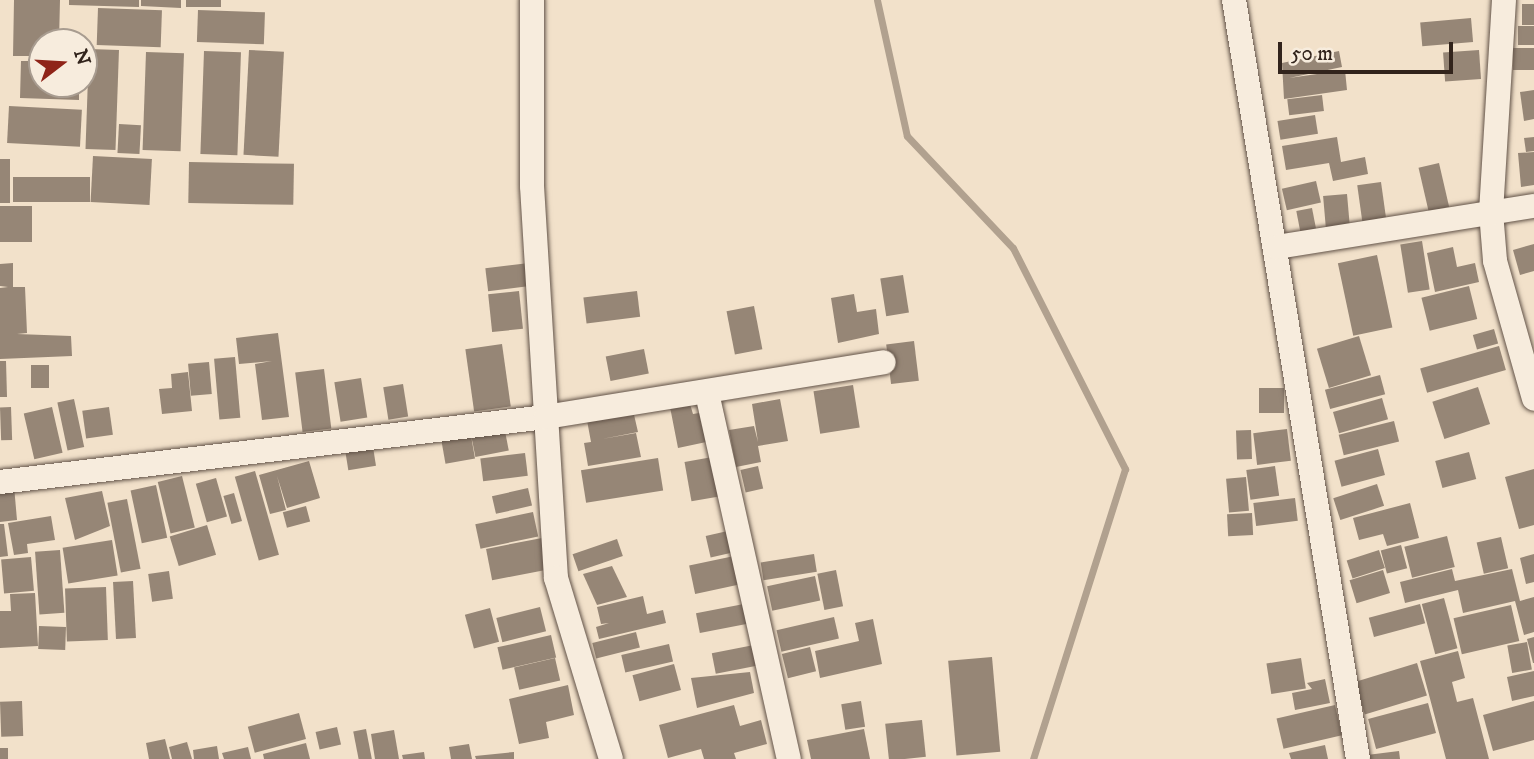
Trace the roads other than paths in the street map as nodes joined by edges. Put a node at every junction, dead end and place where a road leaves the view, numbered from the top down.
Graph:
1 (532, 0) edge
2 (1234, 0) edge
3 (1504, 0) edge
4 (1534, 206) edge
5 (1491, 212) junction
6 (1277, 247) junction
7 (884, 362) dead end
8 (707, 393) junction
9 (1534, 399) edge
10 (546, 417) junction
11 (0, 482) edge
12 (611, 759) edge
13 (789, 759) edge
14 (1358, 759) edge

1 - 10 street
2 - 6 street
3 - 5 street
4 - 5 street
5 - 6 street
5 - 9 street
6 - 14 street
7 - 8 street
8 - 10 street
8 - 13 street
10 - 11 street
10 - 12 street

